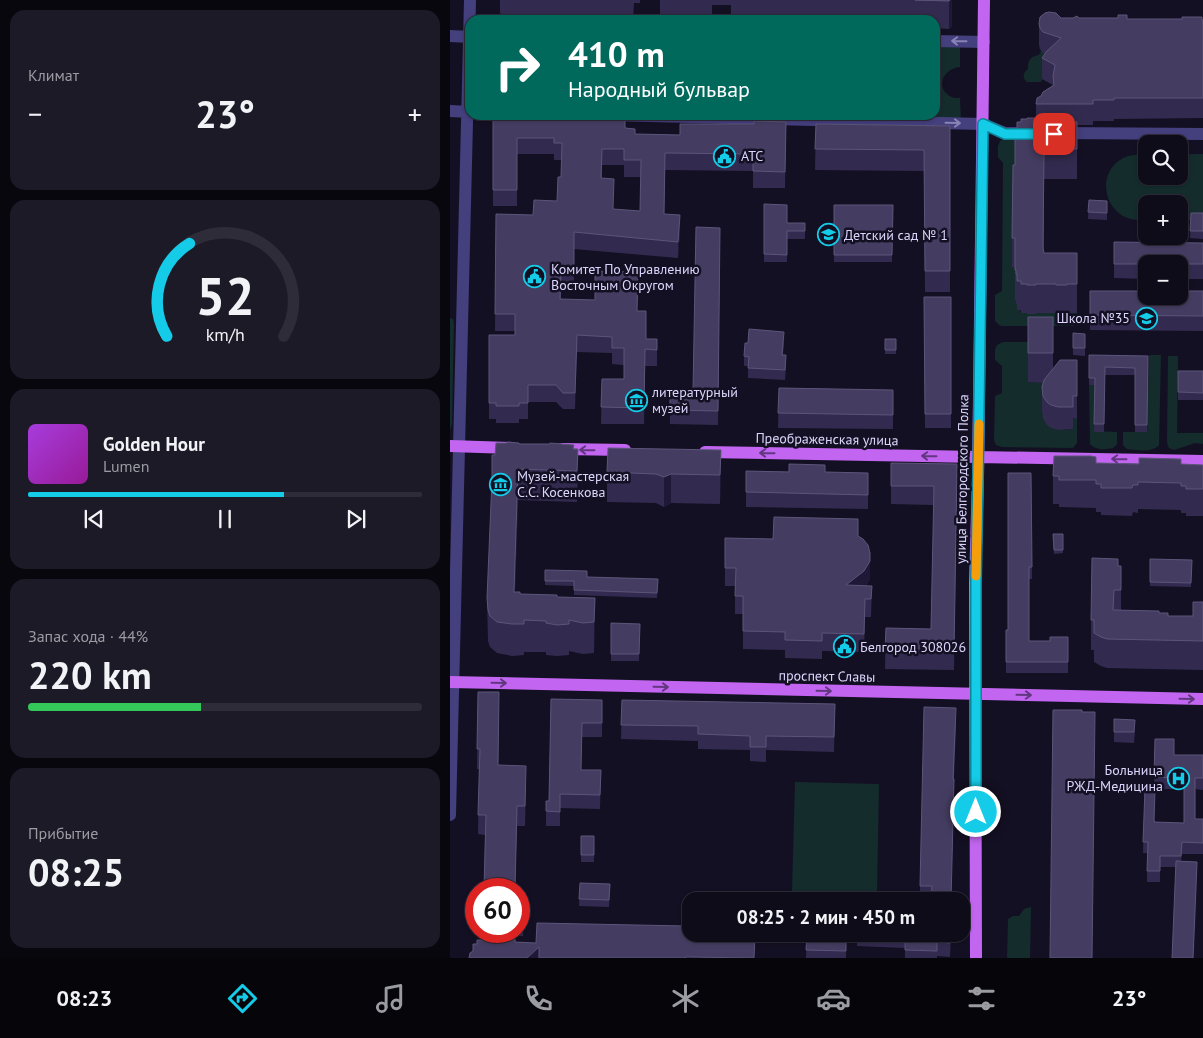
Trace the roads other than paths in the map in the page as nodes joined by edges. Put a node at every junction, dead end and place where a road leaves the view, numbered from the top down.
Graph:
1 (470, 0) edge
2 (984, 0) edge
3 (470, 15) edge
4 (450, 36) edge
5 (465, 36) edge
6 (940, 41) edge
7 (984, 42) junction
8 (450, 112) edge
9 (465, 112) edge
10 (468, 120) edge
11 (816, 120) edge
12 (983, 124) junction
13 (1203, 134) edge
14 (454, 447) edge
15 (524, 448) edge
16 (553, 449) edge
17 (637, 450) edge
18 (691, 452) edge
19 (978, 457) junction
20 (1203, 461) edge
21 (452, 682) edge
22 (976, 694) junction
23 (1203, 699) edge
24 (450, 815) edge
25 (976, 958) edge

1 - 3 street
2 - 7 main road, улица Белгородского Полка
4 - 5 street
7 -> 6 street
7 - 12 main road, улица Белгородского Полка
8 - 9 street
10 - 14 street
11 -> 12 street
12 - 13 street
12 - 19 main road, улица Белгородского Полка
14 - 15 main road
14 - 21 street
17 -> 16 main road
19 -> 18 main road, Преображенская улица
20 -> 19 main road, Преображенская улица
19 - 22 main road, улица Белгородского Полка
21 -> 22 main road, проспект Славы
21 - 24 street
22 -> 23 main road, проспект Славы
22 - 25 main road, улица Белгородского Полка

